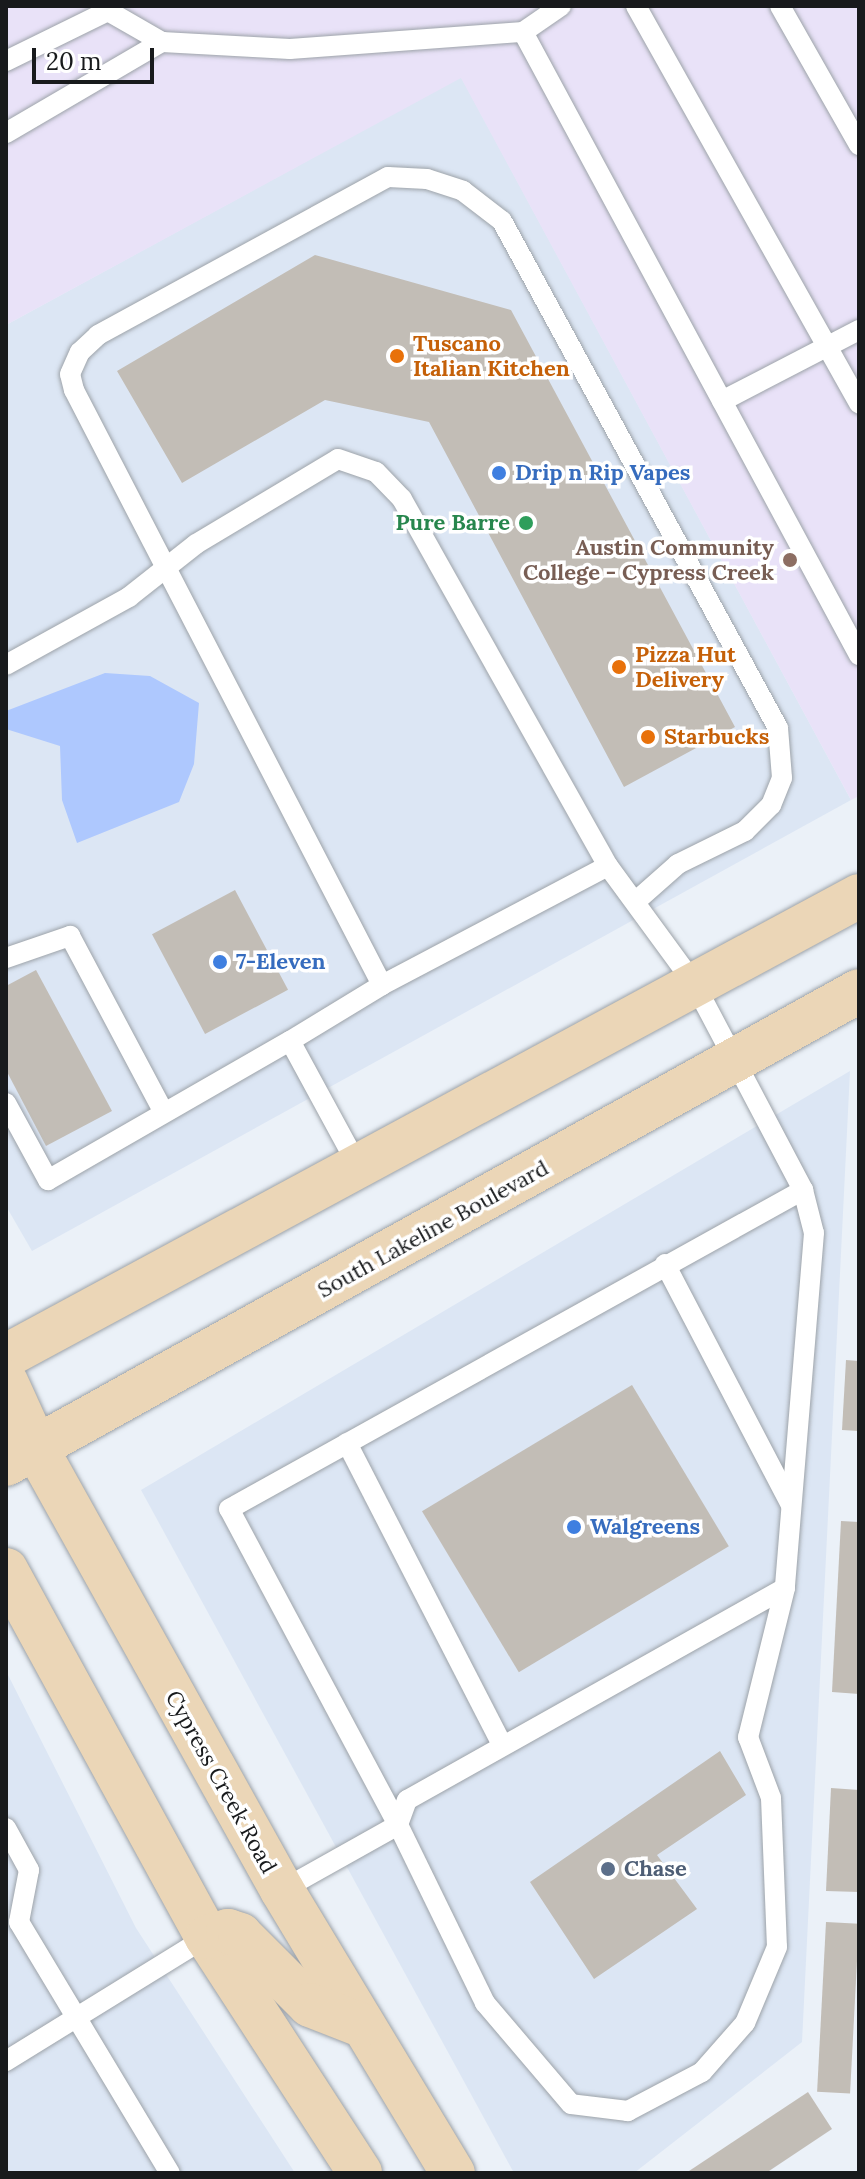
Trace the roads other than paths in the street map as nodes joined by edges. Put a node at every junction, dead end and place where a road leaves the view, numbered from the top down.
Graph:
1 (561, 6) edge
2 (636, 6) edge
3 (780, 6) edge
4 (523, 32) junction
5 (162, 42) junction
6 (6, 61) edge
7 (6, 133) edge
8 (859, 145) edge
9 (859, 330) edge
10 (827, 347) junction
11 (722, 401) junction
12 (859, 404) edge
13 (167, 568) junction
14 (859, 655) edge
15 (6, 665) edge
16 (608, 866) junction
17 (859, 896) edge
18 (635, 902) junction
19 (6, 958) edge
20 (382, 985) junction
21 (695, 985) junction
22 (859, 991) edge
23 (290, 1041) junction
24 (735, 1064) junction
25 (6, 1103) edge
26 (164, 1113) junction
27 (358, 1166) junction
28 (803, 1190) junction
29 (665, 1264) junction
30 (6, 1356) edge
31 (6, 1382) edge
32 (347, 1443) junction
33 (21, 1456) edge
34 (791, 1505) junction
35 (6, 1570) edge
36 (785, 1588) junction
37 (502, 1744) junction
38 (398, 1825) junction
39 (6, 1828) edge
40 (282, 1890) junction
41 (207, 1937) junction
42 (73, 2017) junction
43 (361, 2025) junction
44 (6, 2061) edge
45 (170, 2173) edge
46 (360, 2173) edge
47 (453, 2173) edge

1 - 4 lane
2 - 10 lane
3 - 8 lane
4 - 5 lane
4 - 11 lane
5 - 6 lane
5 - 7 lane
9 - 10 lane
10 - 11 lane
10 - 12 lane
11 - 14 lane
13 - 15 lane
13 - 16 lane
13 - 18 lane
13 - 20 lane
16 - 18 lane
16 - 20 lane
17 - 21 main road
18 - 21 lane
19 - 26 lane
20 - 23 lane
21 - 24 lane
21 - 27 main road
22 - 24 main road, South Lakeline Boulevard
23 - 26 lane
23 - 27 lane
24 - 28 lane
24 - 33 main road, South Lakeline Boulevard
25 - 26 lane
27 - 30 main road
28 - 29 lane
28 - 34 lane
29 - 32 lane
29 - 34 lane
31 - 33 main road, Cypress Creek Road
32 - 37 lane
32 - 38 lane
33 - 40 main road, Cypress Creek Road
34 - 36 lane
35 - 41 main road
36 - 37 lane
36 - 38 lane
37 - 38 lane
38 - 40 lane
39 - 42 lane
40 - 43 main road, Cypress Creek Road
41 - 42 lane
41 - 43 main road
41 - 46 main road
42 - 44 lane
42 - 45 lane
43 - 47 main road, Cypress Creek Road

